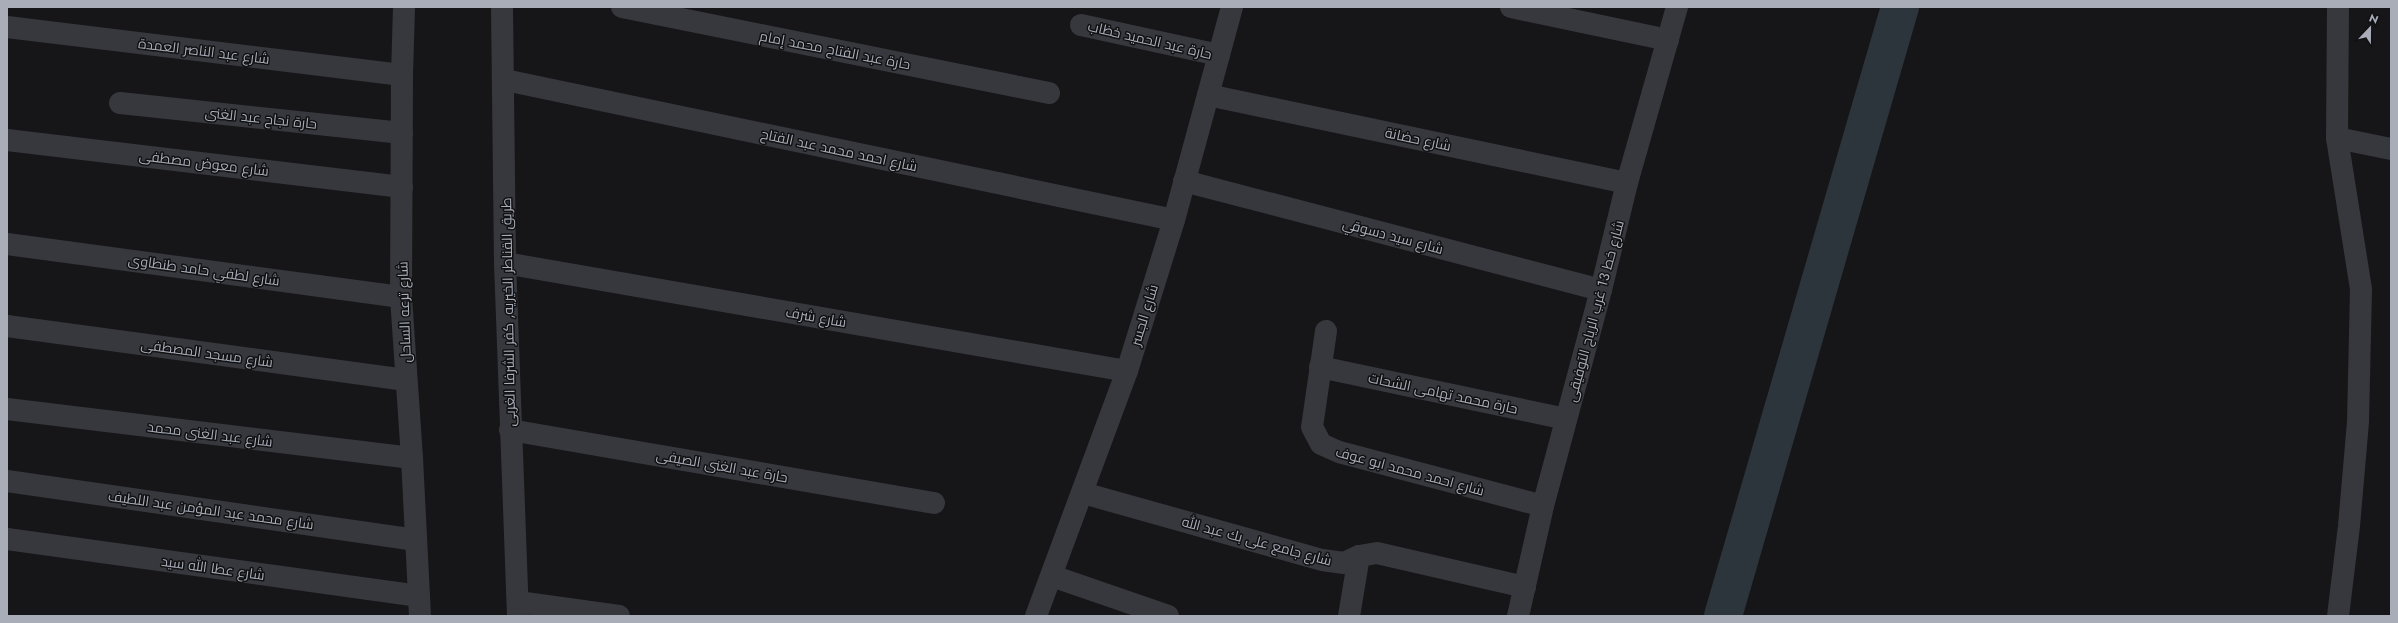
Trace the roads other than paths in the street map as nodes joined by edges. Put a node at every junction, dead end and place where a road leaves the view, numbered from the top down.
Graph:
1 (404, 7) edge
2 (502, 7) edge
3 (622, 7) edge
4 (1232, 7) edge
5 (1511, 7) edge
6 (1678, 7) edge
7 (2338, 7) edge
8 (1081, 25) dead end
9 (7, 27) edge
10 (1668, 40) junction
11 (1219, 55) junction
12 (402, 75) junction
13 (505, 80) junction
14 (1048, 93) dead end
15 (1208, 96) junction
16 (120, 103) dead end
17 (402, 133) junction
18 (2337, 138) junction
19 (7, 140) edge
20 (2391, 149) edge
21 (1184, 181) junction
22 (1627, 183) junction
23 (402, 187) junction
24 (1174, 220) junction
25 (7, 244) edge
26 (505, 263) junction
27 (1602, 290) junction
28 (401, 296) junction
29 (7, 326) edge
30 (1326, 331) dead end
31 (1320, 367) junction
32 (1127, 371) junction
33 (406, 380) junction
34 (7, 409) edge
35 (1566, 419) junction
36 (510, 430) junction
37 (412, 458) junction
38 (7, 481) edge
39 (1083, 493) junction
40 (934, 503) dead end
41 (1543, 506) junction
42 (7, 539) edge
43 (416, 540) junction
44 (1359, 556) junction
45 (1052, 576) junction
46 (1525, 587) junction
47 (419, 606) edge
48 (518, 609) edge
49 (620, 616) edge
50 (1036, 616) edge
51 (1168, 616) edge
52 (1349, 616) edge
53 (1518, 616) edge
54 (2338, 616) edge

1 - 12 street, شارع ترعه الساحل
2 - 13 street, طريق القناطر الخيريه, كفر الشرفا الغربى
3 - 14 street, حارة عبد الفتاح محمد إمام
4 - 11 street, شارع الجسر
5 - 10 street
6 - 10 street, شارع خط 13 غرب الرياح التوفيقى
7 - 18 street
8 - 11 street, حارة عبد الحميد خظاب
9 - 12 street, شارع عبد الناصر العمدة
10 - 22 street, شارع خط 13 غرب الرياح التوفيقى
11 - 15 street, شارع الجسر
12 - 17 street, شارع ترعه الساحل
13 - 24 street, شارع احمد محمد عبد الفتاح
13 - 26 street, طريق القناطر الخيريه, كفر الشرفا الغربى
15 - 21 street, شارع الجسر
15 - 22 street, شارع حضانة
16 - 17 street, حارة نجاح عبد الغنى
17 - 23 street, شارع ترعه الساحل
18 - 20 street
18 - 54 street
19 - 23 street, شارع معوض مصطفى
21 - 24 street, شارع الجسر
21 - 27 street, شارع سيد دسوقي
22 - 27 street, شارع خط 13 غرب الرياح التوفيقى
23 - 28 street, شارع ترعه الساحل
24 - 32 street, شارع الجسر
25 - 28 street, شارع لطفي حامد طنطاوى
26 - 32 street, شارع شرف
26 - 36 street, طريق القناطر الخيريه, كفر الشرفا الغربى
27 - 35 street, شارع خط 13 غرب الرياح التوفيقى
28 - 33 street, شارع ترعه الساحل
29 - 33 street, شارع مسجد المصطفى
30 - 31 street, شارع احمد محمد ابو عوف
31 - 35 street, حارة محمد تهامى الشحات
31 - 41 street, شارع احمد محمد ابو عوف
32 - 39 street, شارع الجسر
33 - 37 street, شارع ترعه الساحل
34 - 37 street, شارع عبد الغنى محمد
35 - 41 street, شارع خط 13 غرب الرياح التوفيقى
36 - 40 street, حارة عبد الغنى الصيفى
36 - 48 street, طريق القناطر الخيريه, كفر الشرفا الغربى
37 - 43 street, شارع ترعه الساحل
38 - 43 street, شارع محمد عبد المؤمن عبد اللطيف
39 - 44 street, شارع جامع على بك عبد الله
39 - 45 street, شارع الجسر
41 - 46 street, شارع خط 13 غرب الرياح التوفيقى
42 - 47 street, شارع عطا الله سيد
43 - 47 street, شارع ترعه الساحل
44 - 46 street, شارع جامع على بك عبد الله
44 - 52 street
45 - 50 street, شارع الجسر
45 - 51 street
46 - 53 street, شارع خط 13 غرب الرياح التوفيقى
48 - 49 street

